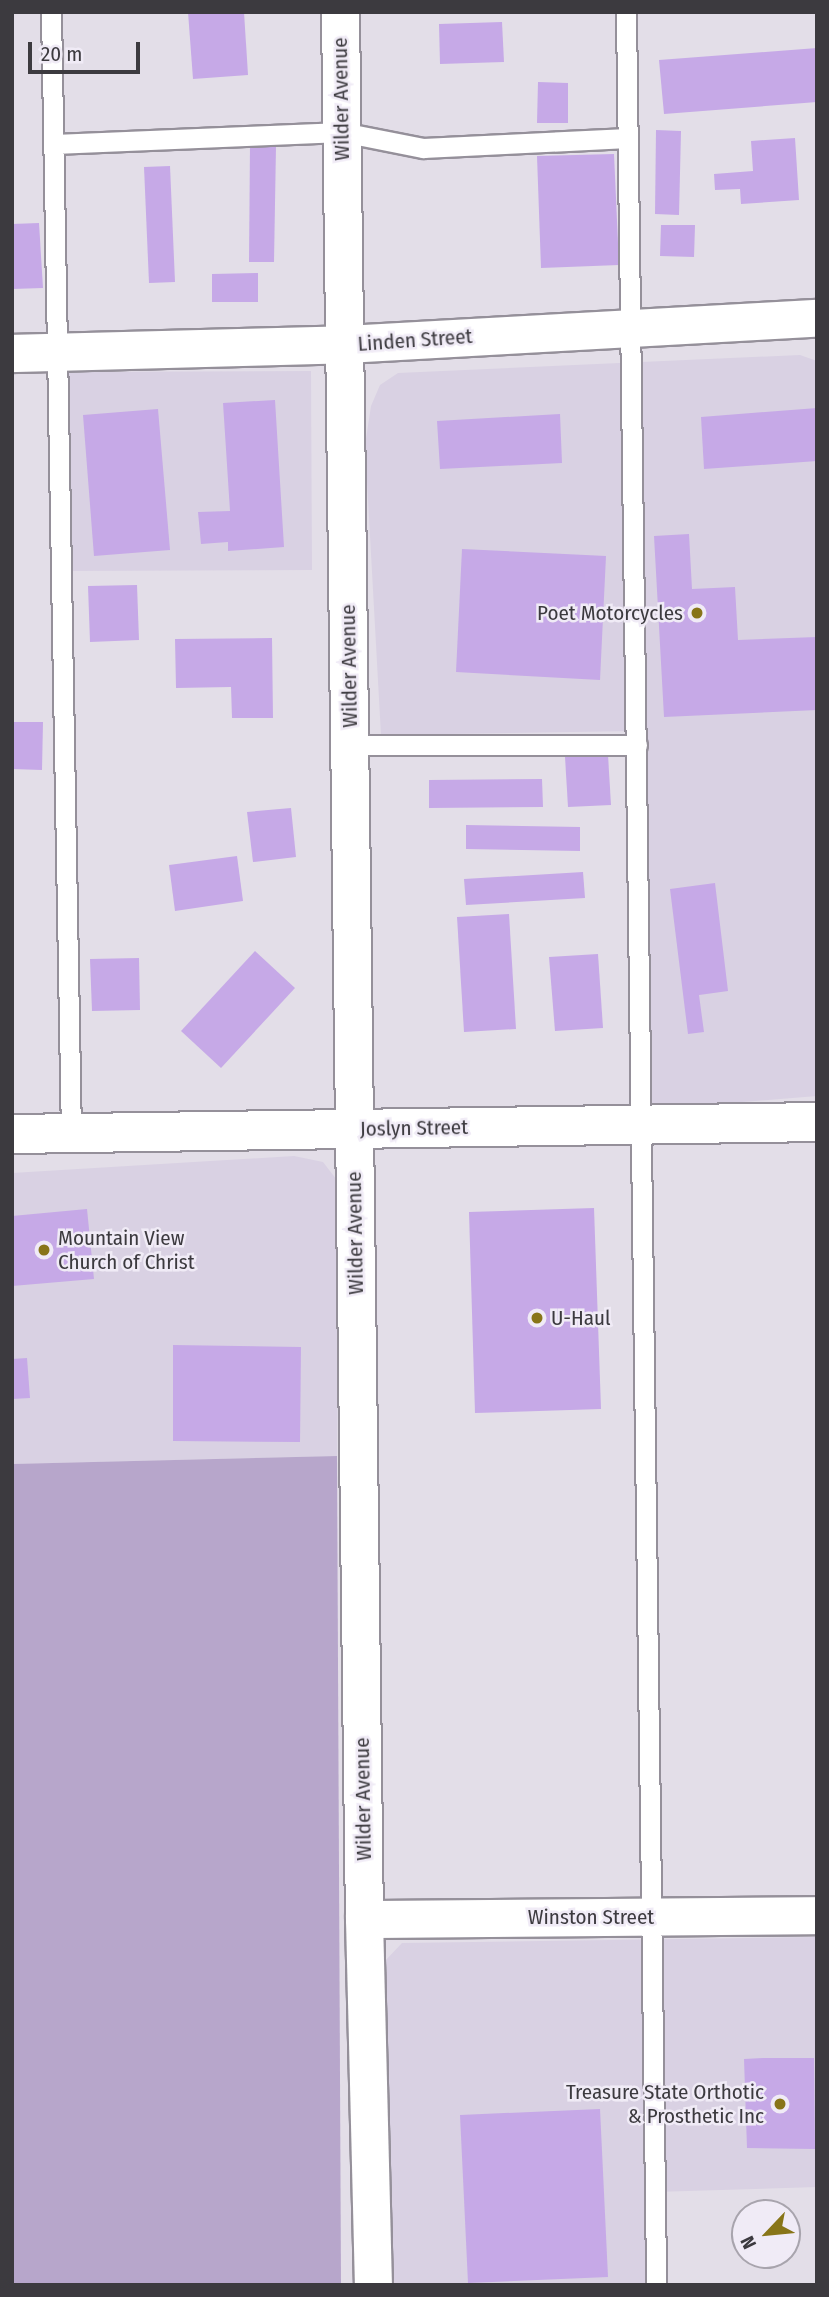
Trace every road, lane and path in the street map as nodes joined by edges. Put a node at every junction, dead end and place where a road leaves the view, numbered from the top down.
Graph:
1 (51, 12) edge
2 (340, 12) edge
3 (626, 12) edge
4 (342, 132) junction
5 (628, 138) junction
6 (54, 144) junction
7 (817, 318) edge
8 (631, 326) junction
9 (346, 344) junction
10 (12, 353) edge
11 (59, 354) junction
12 (350, 745) junction
13 (636, 745) junction
14 (817, 1122) edge
15 (641, 1125) junction
16 (354, 1129) junction
17 (71, 1133) junction
18 (12, 1134) edge
19 (817, 1915) edge
20 (649, 1917) junction
21 (364, 1919) junction
22 (373, 2285) edge
23 (656, 2285) edge

1 - 6 lane
2 - 4 street, Wilder Avenue
3 - 5 lane
4 - 5 lane
4 - 6 lane
4 - 9 street, Wilder Avenue
5 - 8 lane
6 - 11 lane
7 - 8 street, Linden Street
8 - 9 street, Linden Street
8 - 13 lane
9 - 11 street, Linden Street
9 - 12 street, Wilder Avenue
10 - 11 street, Linden Street
11 - 17 lane
12 - 13 lane
12 - 16 street, Wilder Avenue
13 - 15 lane
14 - 15 street, Joslyn Street
15 - 16 street, Joslyn Street
15 - 20 lane
16 - 17 street, Joslyn Street
16 - 21 street, Wilder Avenue
17 - 18 street, Joslyn Street
19 - 20 street, Winston Street
20 - 21 street, Winston Street
20 - 23 lane
21 - 22 street, Wilder Avenue

